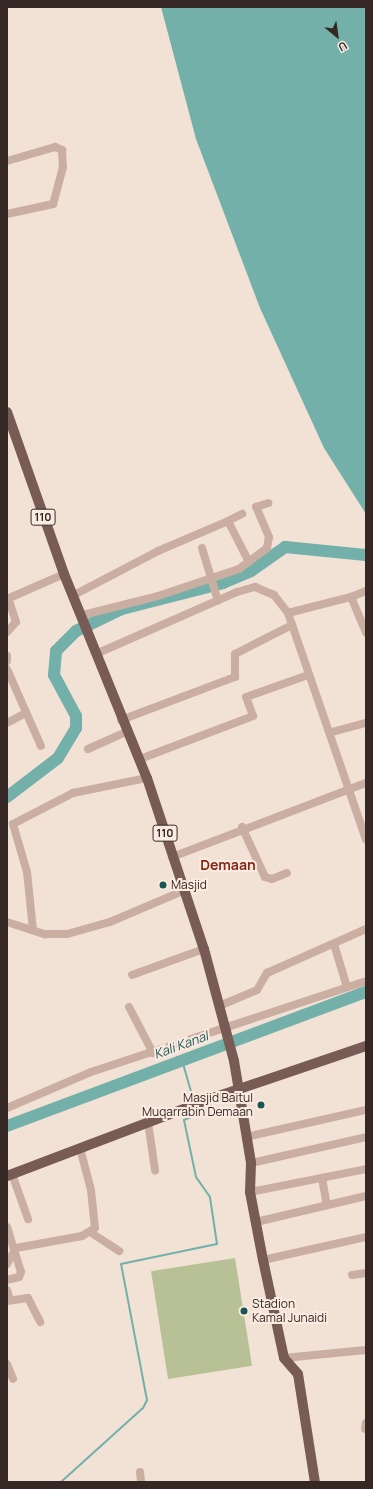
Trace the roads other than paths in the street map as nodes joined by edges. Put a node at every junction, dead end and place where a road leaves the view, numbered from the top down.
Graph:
1 (7, 161) edge
2 (7, 214) edge
3 (7, 412) edge
4 (268, 503) dead end
5 (242, 514) dead end
6 (228, 521) junction
7 (202, 548) dead end
8 (249, 562) junction
9 (64, 574) junction
10 (213, 582) junction
11 (366, 591) edge
12 (74, 595) junction
13 (351, 597) junction
14 (8, 598) edge
15 (218, 598) junction
16 (288, 613) junction
17 (84, 617) junction
18 (292, 625) junction
19 (365, 627) edge
20 (7, 632) edge
21 (98, 653) junction
22 (7, 656) edge
23 (7, 661) edge
24 (7, 669) edge
25 (308, 675) junction
26 (24, 714) junction
27 (122, 720) junction
28 (7, 723) edge
29 (366, 723) edge
30 (126, 732) junction
31 (332, 732) junction
32 (41, 746) dead end
33 (88, 749) dead end
34 (140, 759) junction
35 (147, 778) junction
36 (366, 783) edge
37 (350, 789) junction
38 (10, 824) edge
39 (242, 827) junction
40 (366, 840) edge
41 (172, 857) junction
42 (287, 873) dead end
43 (184, 890) junction
44 (7, 922) edge
45 (366, 929) edge
46 (32, 930) junction
47 (334, 944) junction
48 (204, 949) junction
49 (132, 975) dead end
50 (366, 980) edge
51 (347, 987) junction
52 (219, 1006) junction
53 (129, 1007) dead end
54 (225, 1031) junction
55 (366, 1046) edge
56 (153, 1053) junction
57 (239, 1089) junction
58 (7, 1108) edge
59 (366, 1110) edge
60 (148, 1122) junction
61 (246, 1137) junction
62 (366, 1137) edge
63 (80, 1148) junction
64 (251, 1162) junction
65 (155, 1170) dead end
66 (366, 1170) edge
67 (9, 1175) edge
68 (322, 1178) junction
69 (250, 1192) junction
70 (366, 1196) edge
71 (327, 1205) junction
72 (28, 1220) dead end
73 (256, 1222) junction
74 (7, 1226) edge
75 (90, 1232) junction
76 (366, 1238) edge
77 (16, 1248) junction
78 (119, 1251) dead end
79 (263, 1260) junction
80 (7, 1264) edge
81 (366, 1273) edge
82 (352, 1275) dead end
83 (7, 1280) edge
84 (7, 1290) edge
85 (8, 1300) edge
86 (40, 1322) dead end
87 (366, 1350) edge
88 (284, 1358) junction
89 (7, 1364) edge
90 (14, 1379) dead end
91 (140, 1472) dead end
92 (141, 1482) edge
93 (315, 1482) edge

1 - 2 street
3 - 9 main road, 110
4 - 8 street
5 - 6 street
6 - 8 street
6 - 12 street
7 - 10 street
8 - 10 street
9 - 12 main road, 110
9 - 14 street
10 - 15 street
10 - 17 street
11 - 13 street
12 - 17 main road, 110
13 - 16 street
13 - 19 street
14 - 20 street
15 - 16 street
15 - 21 street
16 - 18 street
17 - 21 main road, 110
18 - 25 street
18 - 27 street
21 - 27 main road, 110
22 - 23 street
24 - 26 street
25 - 31 street
25 - 34 street
26 - 28 street
26 - 32 street
27 - 30 main road, 110
29 - 31 street
30 - 33 street
30 - 34 main road, 110
31 - 37 street
34 - 35 main road, 110
35 - 38 street
35 - 41 main road, 110
36 - 37 street
37 - 39 street
37 - 40 street
38 - 46 street
39 - 41 street
39 - 42 street
41 - 43 main road, 110
43 - 46 street
43 - 48 main road, 110
44 - 46 street
45 - 47 street
47 - 51 street
47 - 52 street
48 - 49 street
48 - 52 main road, 110
50 - 51 street
51 - 54 street
52 - 54 main road, 110
53 - 56 street
54 - 56 street
54 - 57 main road, 110
55 - 57 main road
56 - 58 street
57 - 60 main road
57 - 61 main road
59 - 61 street
60 - 63 main road
60 - 65 street
61 - 64 main road
62 - 64 street
63 - 67 main road
63 - 75 street
64 - 69 main road
66 - 68 street
67 - 72 street
68 - 69 street
68 - 71 street
69 - 73 main road
70 - 71 street
71 - 73 street
73 - 79 main road
74 - 77 street
75 - 77 street
75 - 78 street
76 - 79 street
77 - 80 street
77 - 83 street
79 - 88 main road
81 - 82 street
84 - 85 street
85 - 86 street
87 - 88 street
88 - 93 main road
89 - 90 street
91 - 92 street

